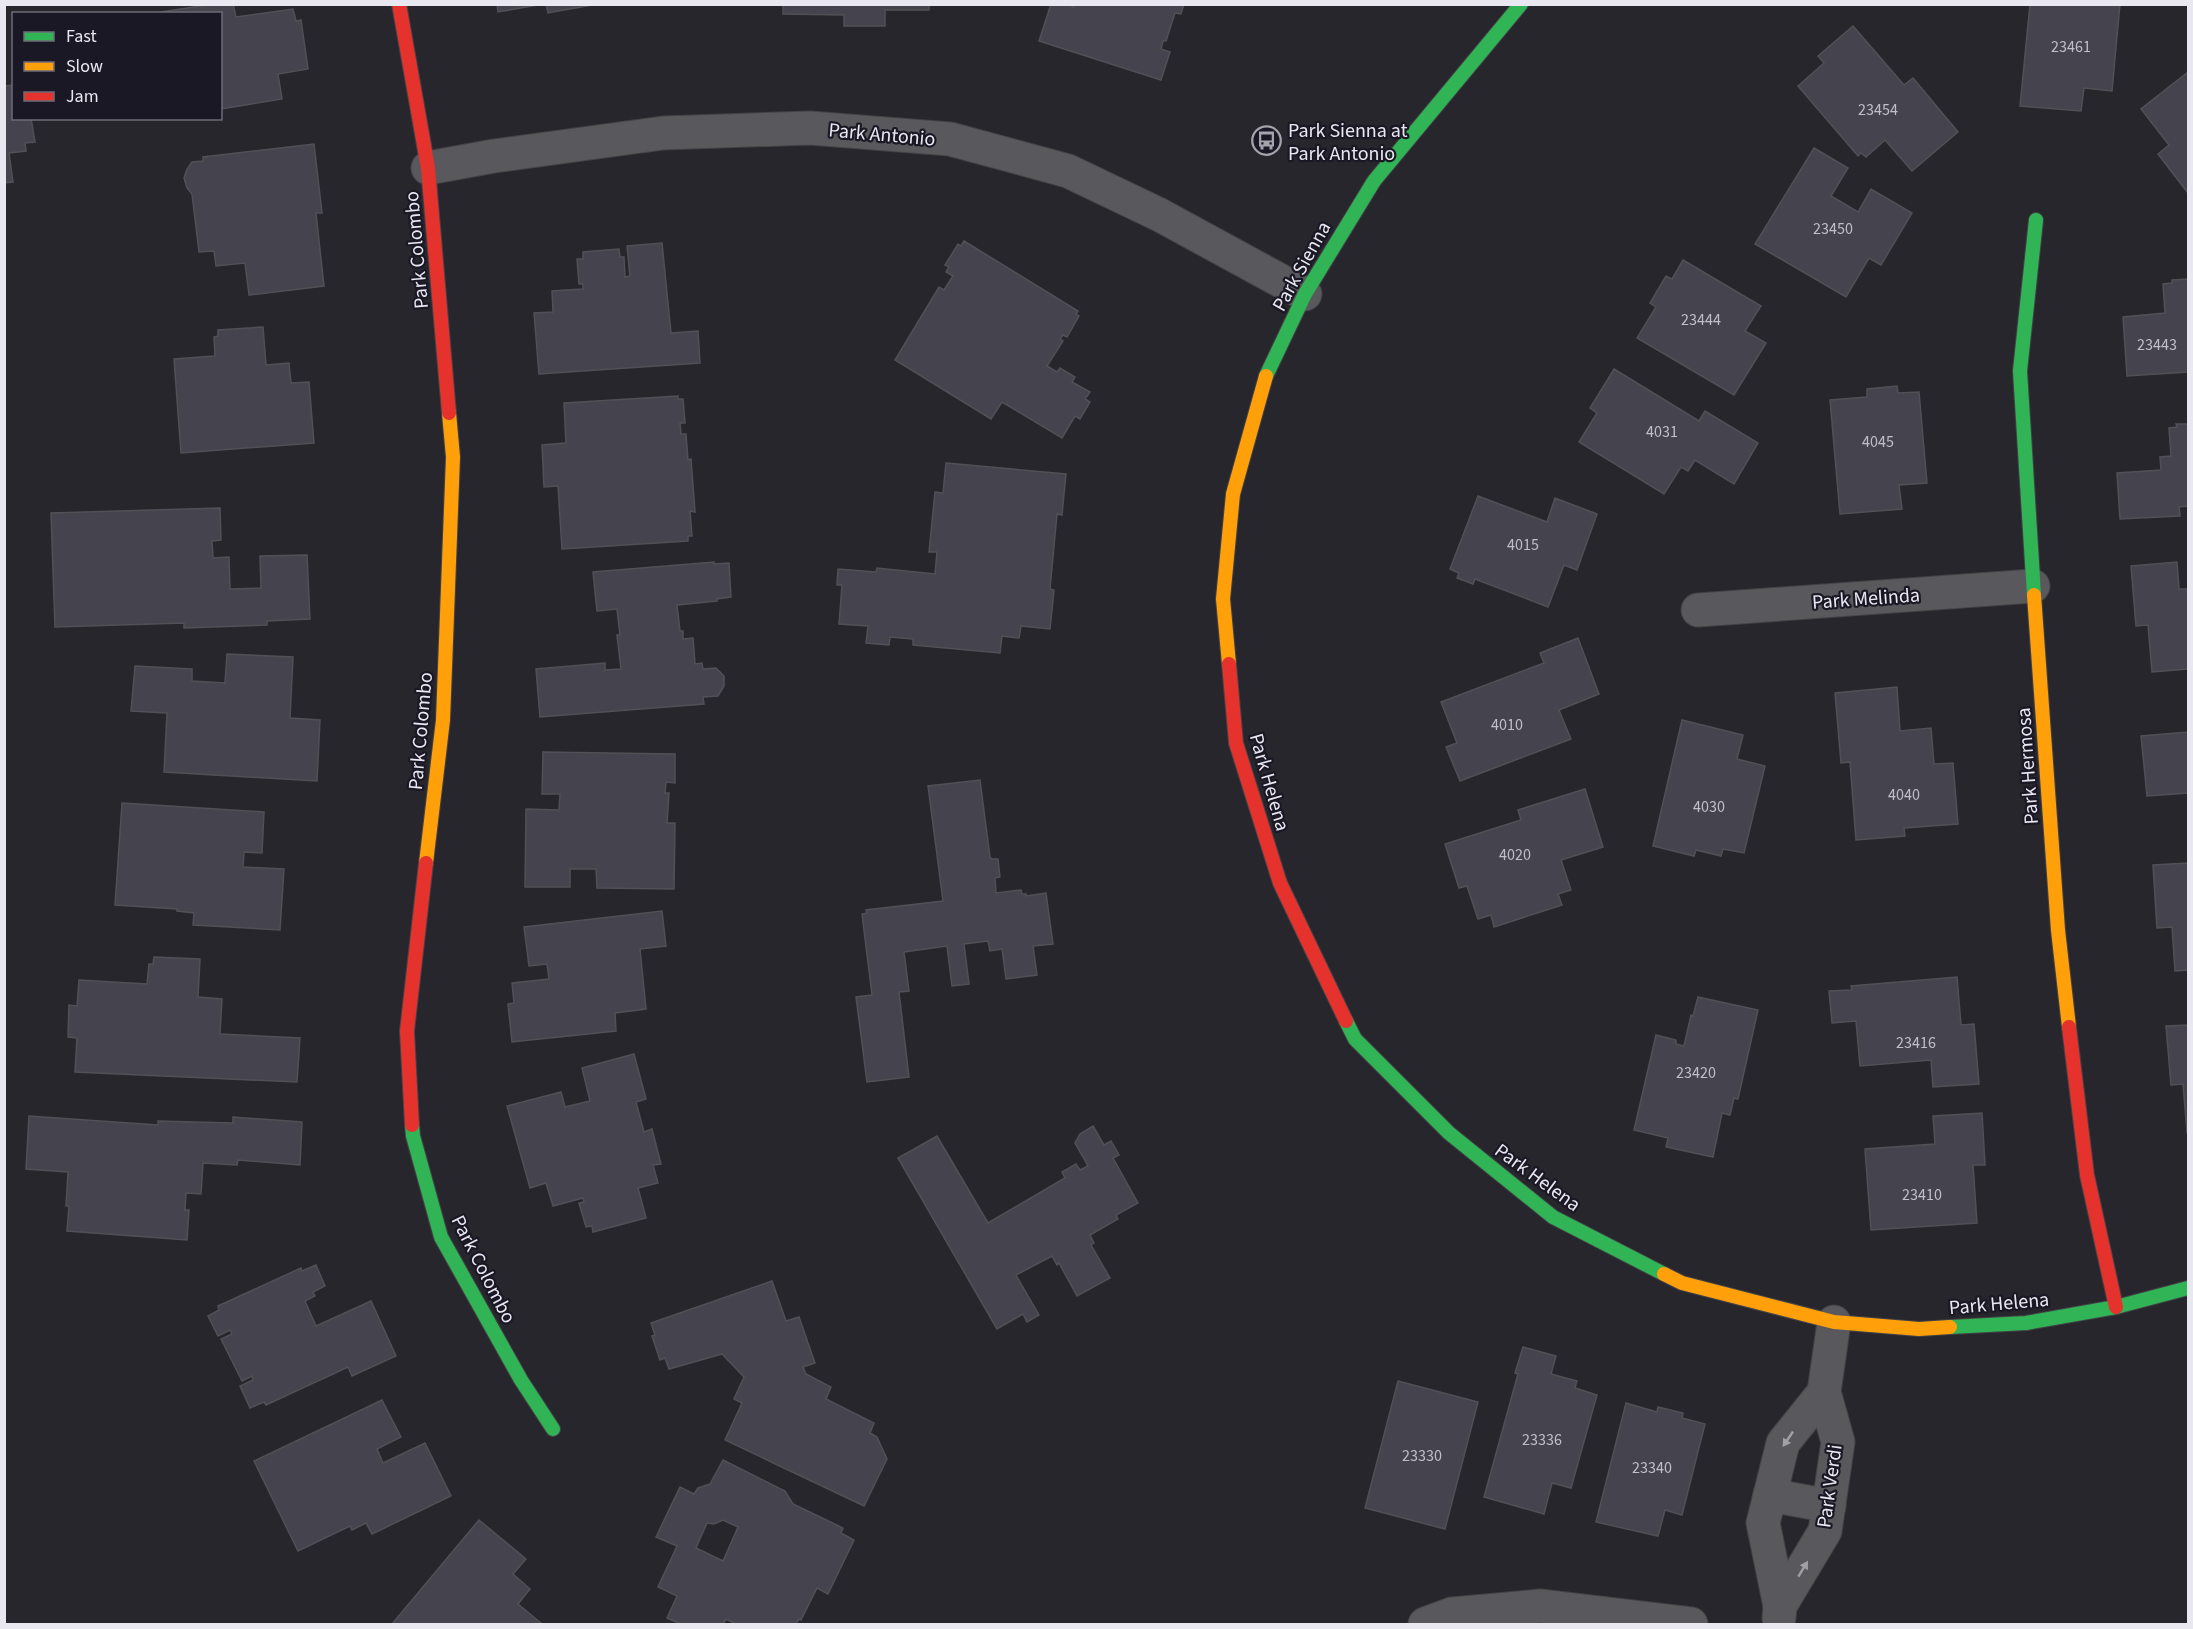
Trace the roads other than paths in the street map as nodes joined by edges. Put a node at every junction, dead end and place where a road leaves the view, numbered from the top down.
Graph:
1 (399, 4) edge
2 (1521, 4) edge
3 (428, 168) junction
4 (2036, 219) dead end
5 (1305, 294) junction
6 (2033, 586) junction
7 (1223, 599) joint
8 (1698, 610) dead end
9 (2188, 1288) edge
10 (2116, 1307) junction
11 (1834, 1322) junction
12 (1824, 1392) junction
13 (553, 1429) dead end
14 (1770, 1495) junction
15 (1829, 1506) junction
16 (1779, 1616) edge
17 (1425, 1624) edge
18 (1691, 1624) edge

1 - 3 street, Park Colombo
2 - 5 street, Park Sienna
3 - 5 street, Park Antonio
3 - 13 street, Park Colombo
4 - 6 street, Park Hermosa
5 - 7 street, Park Sienna
6 - 8 street, Park Melinda
6 - 10 street, Park Hermosa
7 - 11 street, Park Helena
9 - 10 street, Park Helena
10 - 11 street, Park Helena
11 - 12 street, Park Verdi
12 -> 14 street, Park Verdi
12 - 15 street, Park Verdi
14 - 15 street
14 - 16 street, Park Verdi
16 -> 15 street, Park Verdi
17 - 18 street

